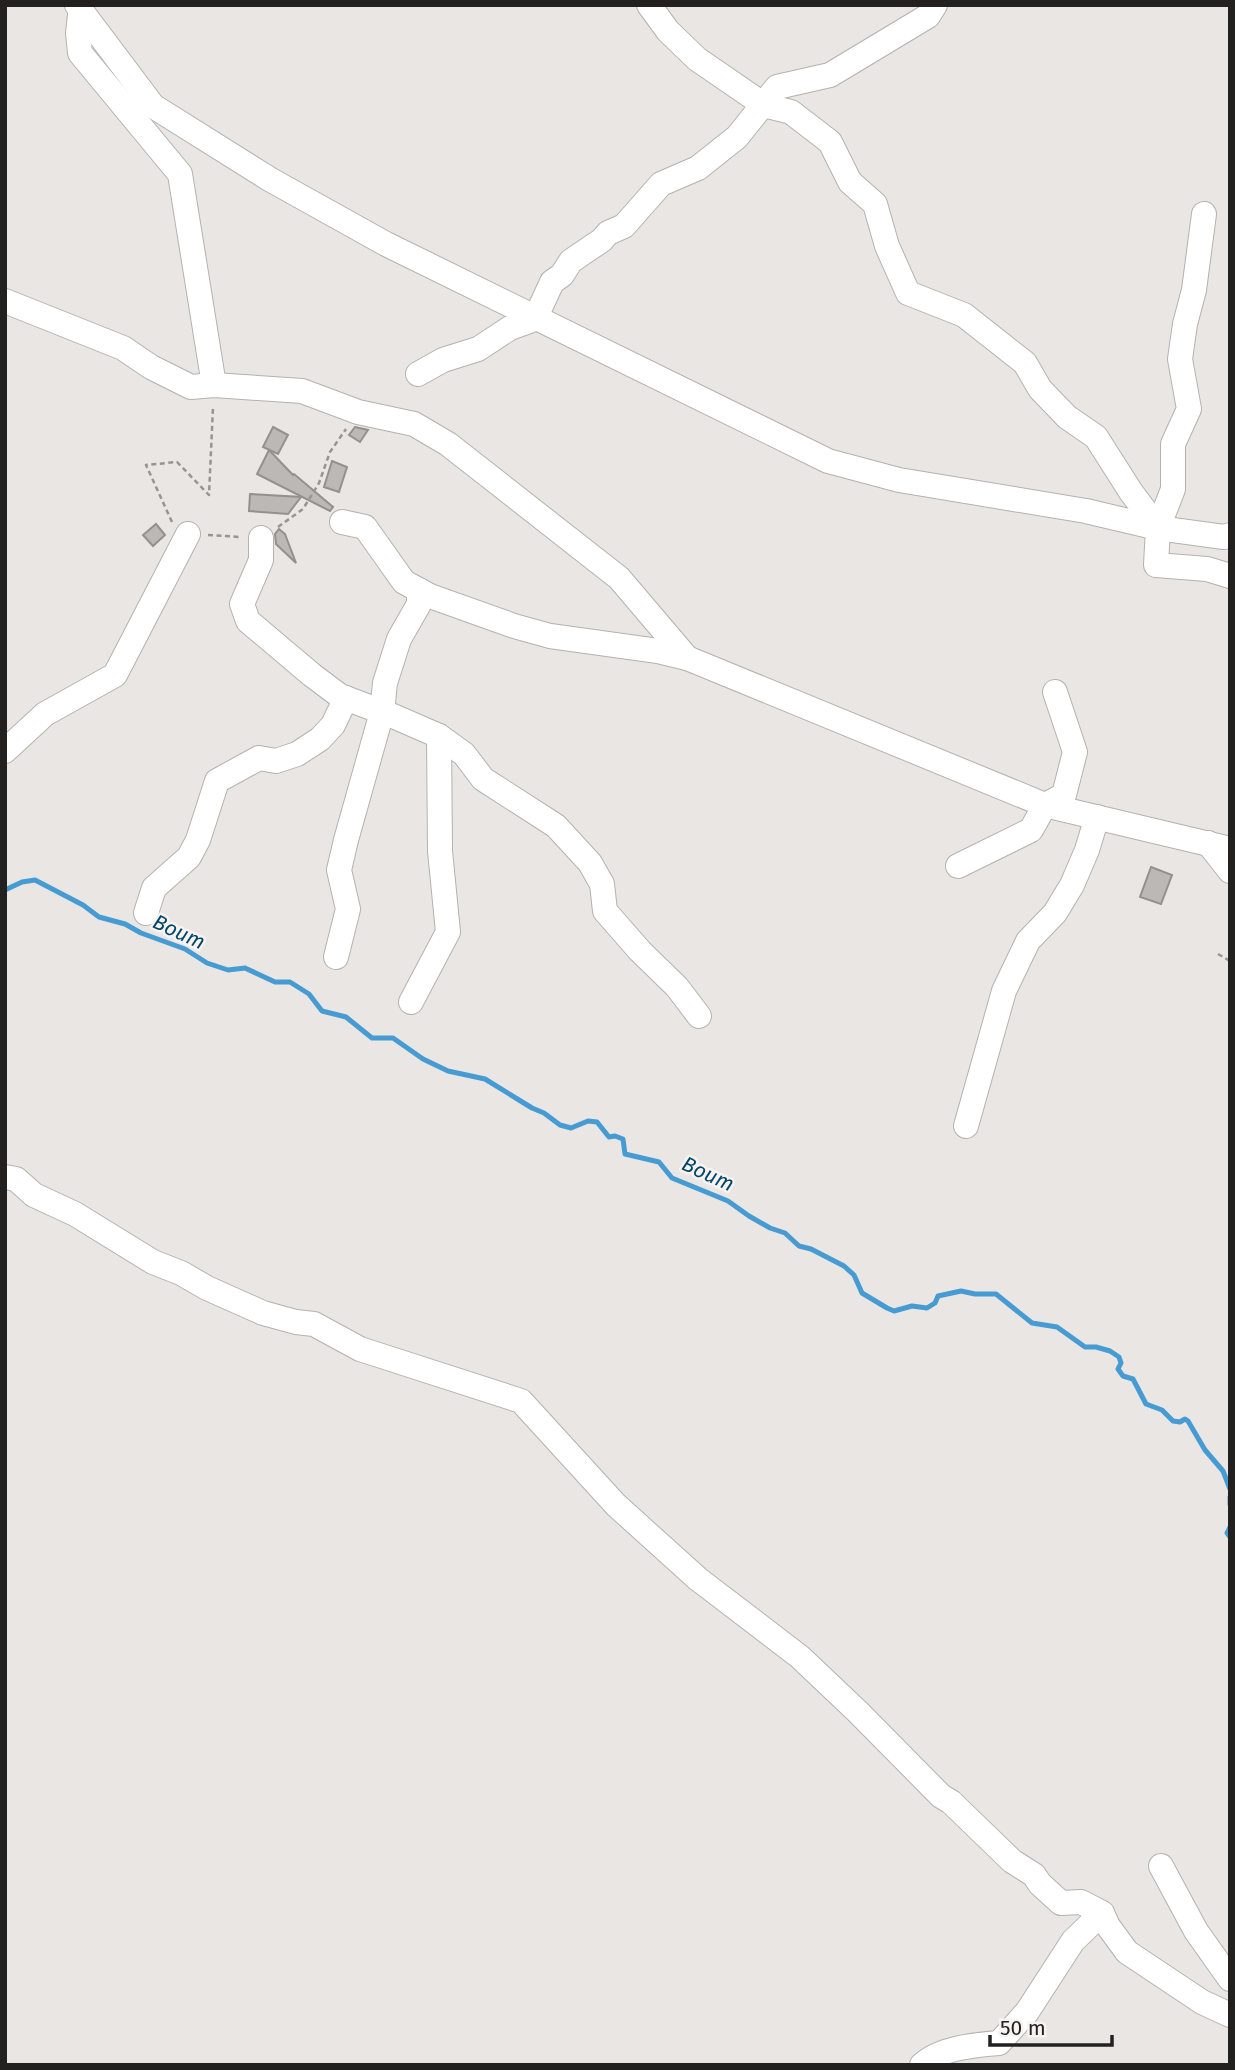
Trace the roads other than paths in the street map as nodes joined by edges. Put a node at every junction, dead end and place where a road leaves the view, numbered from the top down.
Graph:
1 (649, 5) edge
2 (935, 5) edge
3 (79, 8) edge
4 (764, 105) junction
5 (1204, 214) dead end
6 (5, 301) edge
7 (535, 319) junction
8 (418, 374) dead end
9 (214, 385) junction
10 (342, 522) dead end
11 (1158, 528) junction
12 (188, 534) road end
13 (1230, 535) edge
14 (261, 538) road end
15 (1230, 576) edge
16 (419, 590) junction
17 (687, 658) junction
18 (1055, 692) dead end
19 (346, 698) junction
20 (382, 712) junction
21 (439, 736) junction
22 (5, 751) edge
23 (1045, 804) junction
24 (1097, 817) junction
25 (1219, 846) edge
26 (958, 866) dead end
27 (1230, 871) edge
28 (146, 913) dead end
29 (336, 957) dead end
30 (411, 1002) dead end
31 (699, 1016) dead end
32 (966, 1126) dead end
33 (5, 1177) edge
34 (1161, 1866) dead end
35 (1102, 1913) junction
36 (1230, 1979) edge
37 (1230, 2015) edge
38 (922, 2065) edge

1 - 4 street
2 - 4 street
3 - 7 street
3 - 9 street
4 - 7 street
4 - 11 street
5 - 11 street
6 - 9 street
7 - 8 street
7 - 11 street
9 - 17 street
10 - 16 street
11 - 13 street
11 - 15 street
12 - 22 street
14 - 19 street
16 - 17 street
16 - 20 street
17 - 23 street
18 - 23 street
19 - 20 street
19 - 28 street
20 - 21 street
20 - 29 street
21 - 30 street
21 - 31 street
23 - 24 street
23 - 26 street
24 - 25 street
24 - 32 street
25 - 27 street
33 - 35 street
34 - 36 street
35 - 37 street
35 - 38 street

